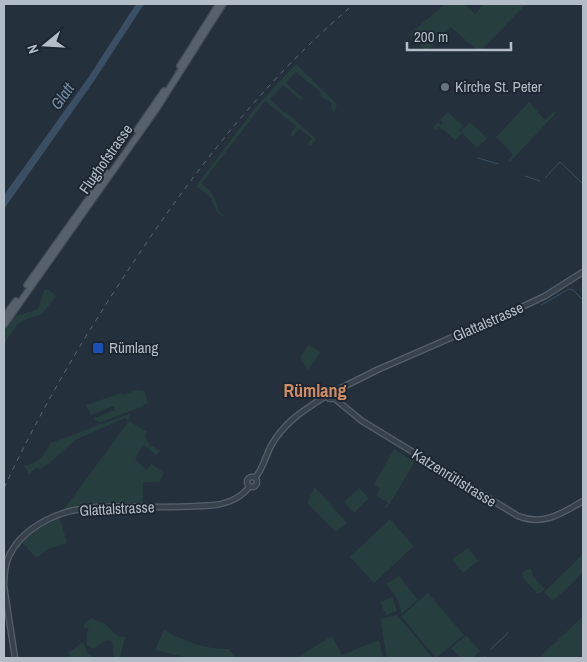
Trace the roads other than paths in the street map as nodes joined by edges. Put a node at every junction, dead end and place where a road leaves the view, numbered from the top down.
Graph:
1 (219, 4) edge
2 (224, 4) edge
3 (583, 272) edge
4 (4, 317) edge
5 (4, 325) edge
6 (335, 391) junction
7 (326, 396) junction
8 (334, 398) junction
9 (583, 501) edge
10 (16, 658) edge

1 - 4 main road, Flughofstrasse
2 - 5 main road, Flughofstrasse
3 - 6 street, Glattalstrasse
6 - 7 street
6 - 8 street
7 - 8 street
7 - 10 street, Glattalstrasse
8 - 9 street, Katzenrütistrasse

